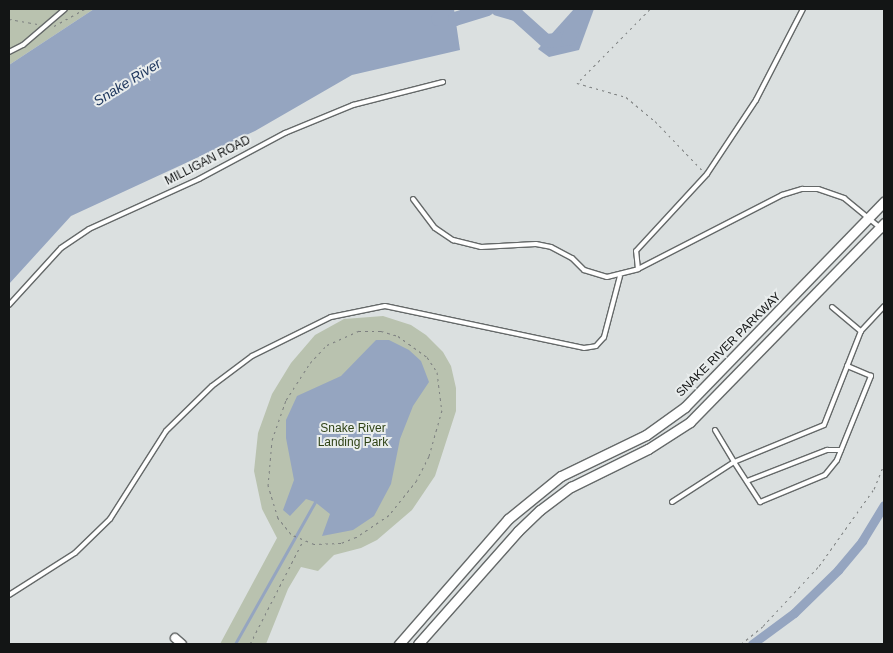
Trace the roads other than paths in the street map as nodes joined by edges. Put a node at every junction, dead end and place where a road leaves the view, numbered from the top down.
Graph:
1 (65, 9) edge
2 (803, 9) edge
3 (9, 52) edge
4 (443, 82) dead end
5 (412, 199) dead end
6 (884, 202) edge
7 (869, 218) junction
8 (883, 227) edge
9 (638, 269) junction
10 (620, 276) junction
11 (9, 305) edge
12 (884, 306) edge
13 (832, 307) dead end
14 (861, 331) junction
15 (847, 366) junction
16 (715, 430) dead end
17 (841, 450) junction
18 (734, 462) junction
19 (747, 481) junction
20 (672, 502) dead end
21 (9, 595) edge
22 (175, 638) dead end
23 (182, 644) edge
24 (399, 644) edge
25 (418, 644) edge

1 - 3 lane
2 - 9 lane
4 - 11 lane, MILLIGAN ROAD
5 - 10 lane
6 - 7 street, SNAKE RIVER PARKWAY
7 - 8 lane
7 - 9 lane
7 - 24 street, SNAKE RIVER PARKWAY
8 - 25 street, SNAKE RIVER PARKWAY
9 - 10 lane
10 - 21 lane
12 - 14 lane
13 - 14 lane
14 - 15 lane
15 - 17 lane
15 - 18 lane
16 - 18 lane
17 - 19 lane
17 - 19 lane
18 - 19 lane
18 - 20 lane
22 - 23 street

